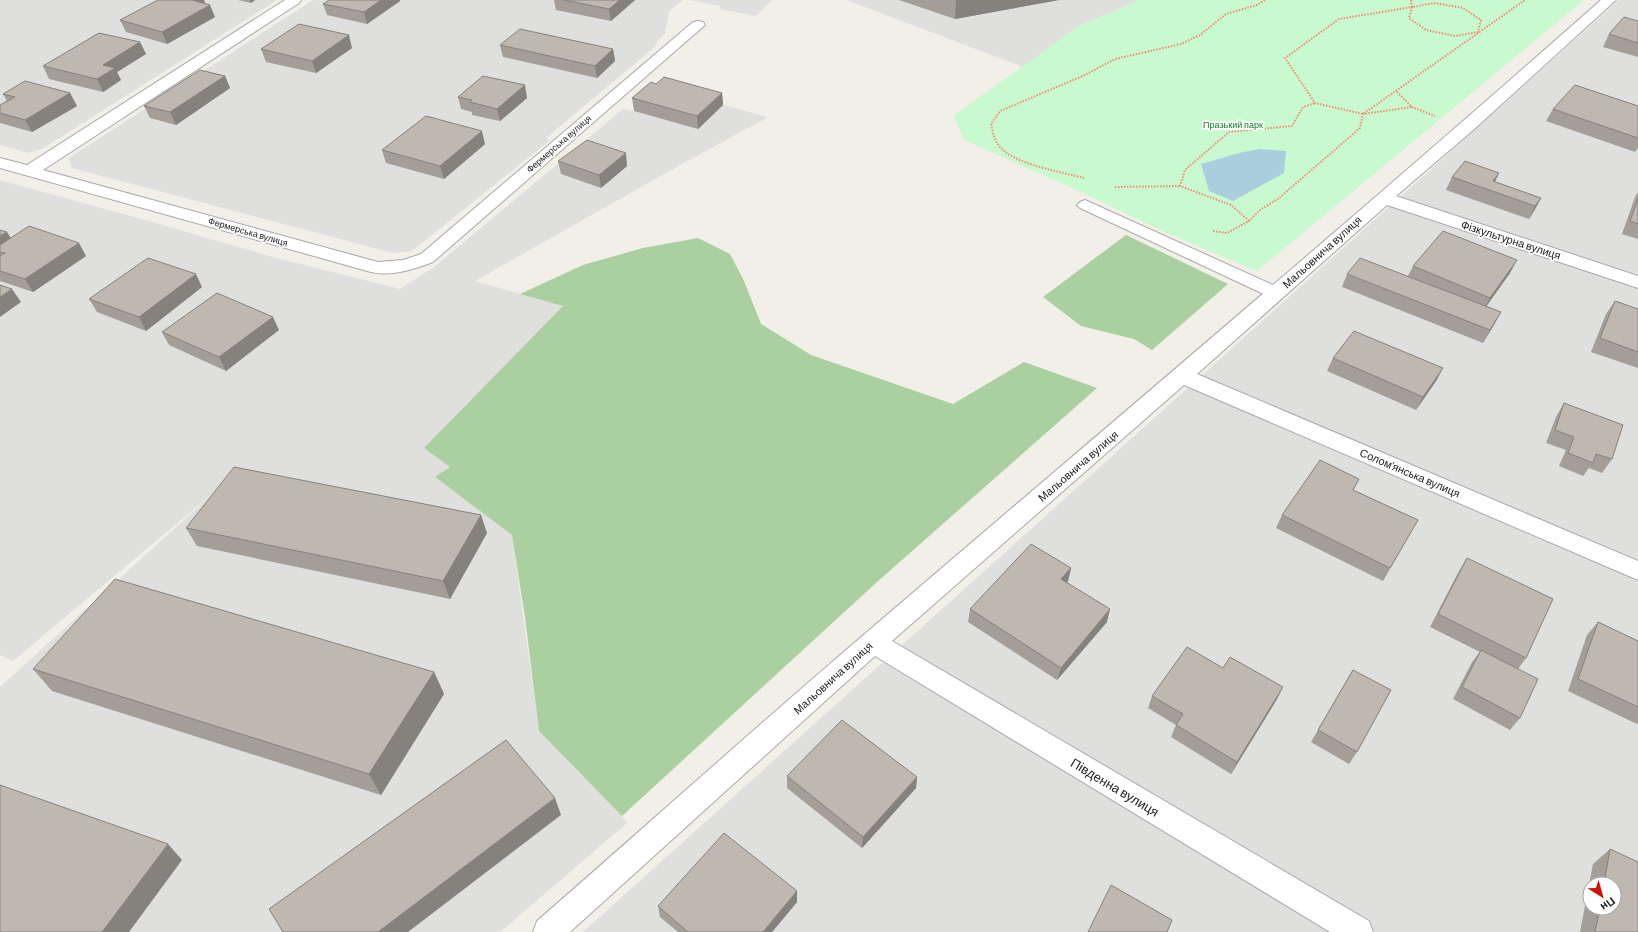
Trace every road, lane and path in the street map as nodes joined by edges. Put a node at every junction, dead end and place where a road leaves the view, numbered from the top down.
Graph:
1 (294, 0) edge
2 (1266, 0) edge
3 (1411, 0) edge
4 (1525, 0) edge
5 (1609, 0) edge
6 (1412, 7) junction
7 (698, 25) dead end
8 (1478, 32) junction
9 (1398, 92) junction
10 (1315, 103) junction
11 (1412, 107) junction
12 (1363, 114) junction
13 (1466, 128) junction
14 (0, 163) edge
15 (29, 171) junction
16 (1090, 180) dead end
17 (1112, 186) dead end
18 (1180, 186) junction
19 (1119, 188) junction
20 (1125, 192) dead end
21 (1384, 198) junction
22 (1085, 205) dead end
23 (1249, 221) junction
24 (1207, 231) dead end
25 (1638, 282) edge
26 (1276, 293) junction
27 (1182, 376) junction
28 (1638, 571) edge
29 (873, 642) junction
30 (548, 932) edge
31 (1358, 932) edge

1 - 15 street
2 - 16 path
3 - 6 path
4 - 8 path
5 - 13 street, Мальовнича вулиця
6 - 8 path
6 - 8 path
6 - 10 path
7 - 15 street, Фермерська вулиця
8 - 9 path
9 - 11 path
9 - 12 path
10 - 12 path
10 - 18 path
11 - 12 path
11 - 13 path
12 - 23 path
13 - 21 street, Мальовнича вулиця
14 - 15 street, Фермерська вулиця
17 - 19 path
18 - 19 path
18 - 23 path
19 - 20 path
21 - 25 street, Фізкультурна вулиця
21 - 26 street, Мальовнича вулиця
22 - 26 lane
23 - 24 path
26 - 27 street, Мальовнича вулиця
27 - 28 street, Солом'янська вулиця
27 - 29 street, Мальовнича вулиця
29 - 30 street, Мальовнича вулиця
29 - 31 street, Південна вулиця

